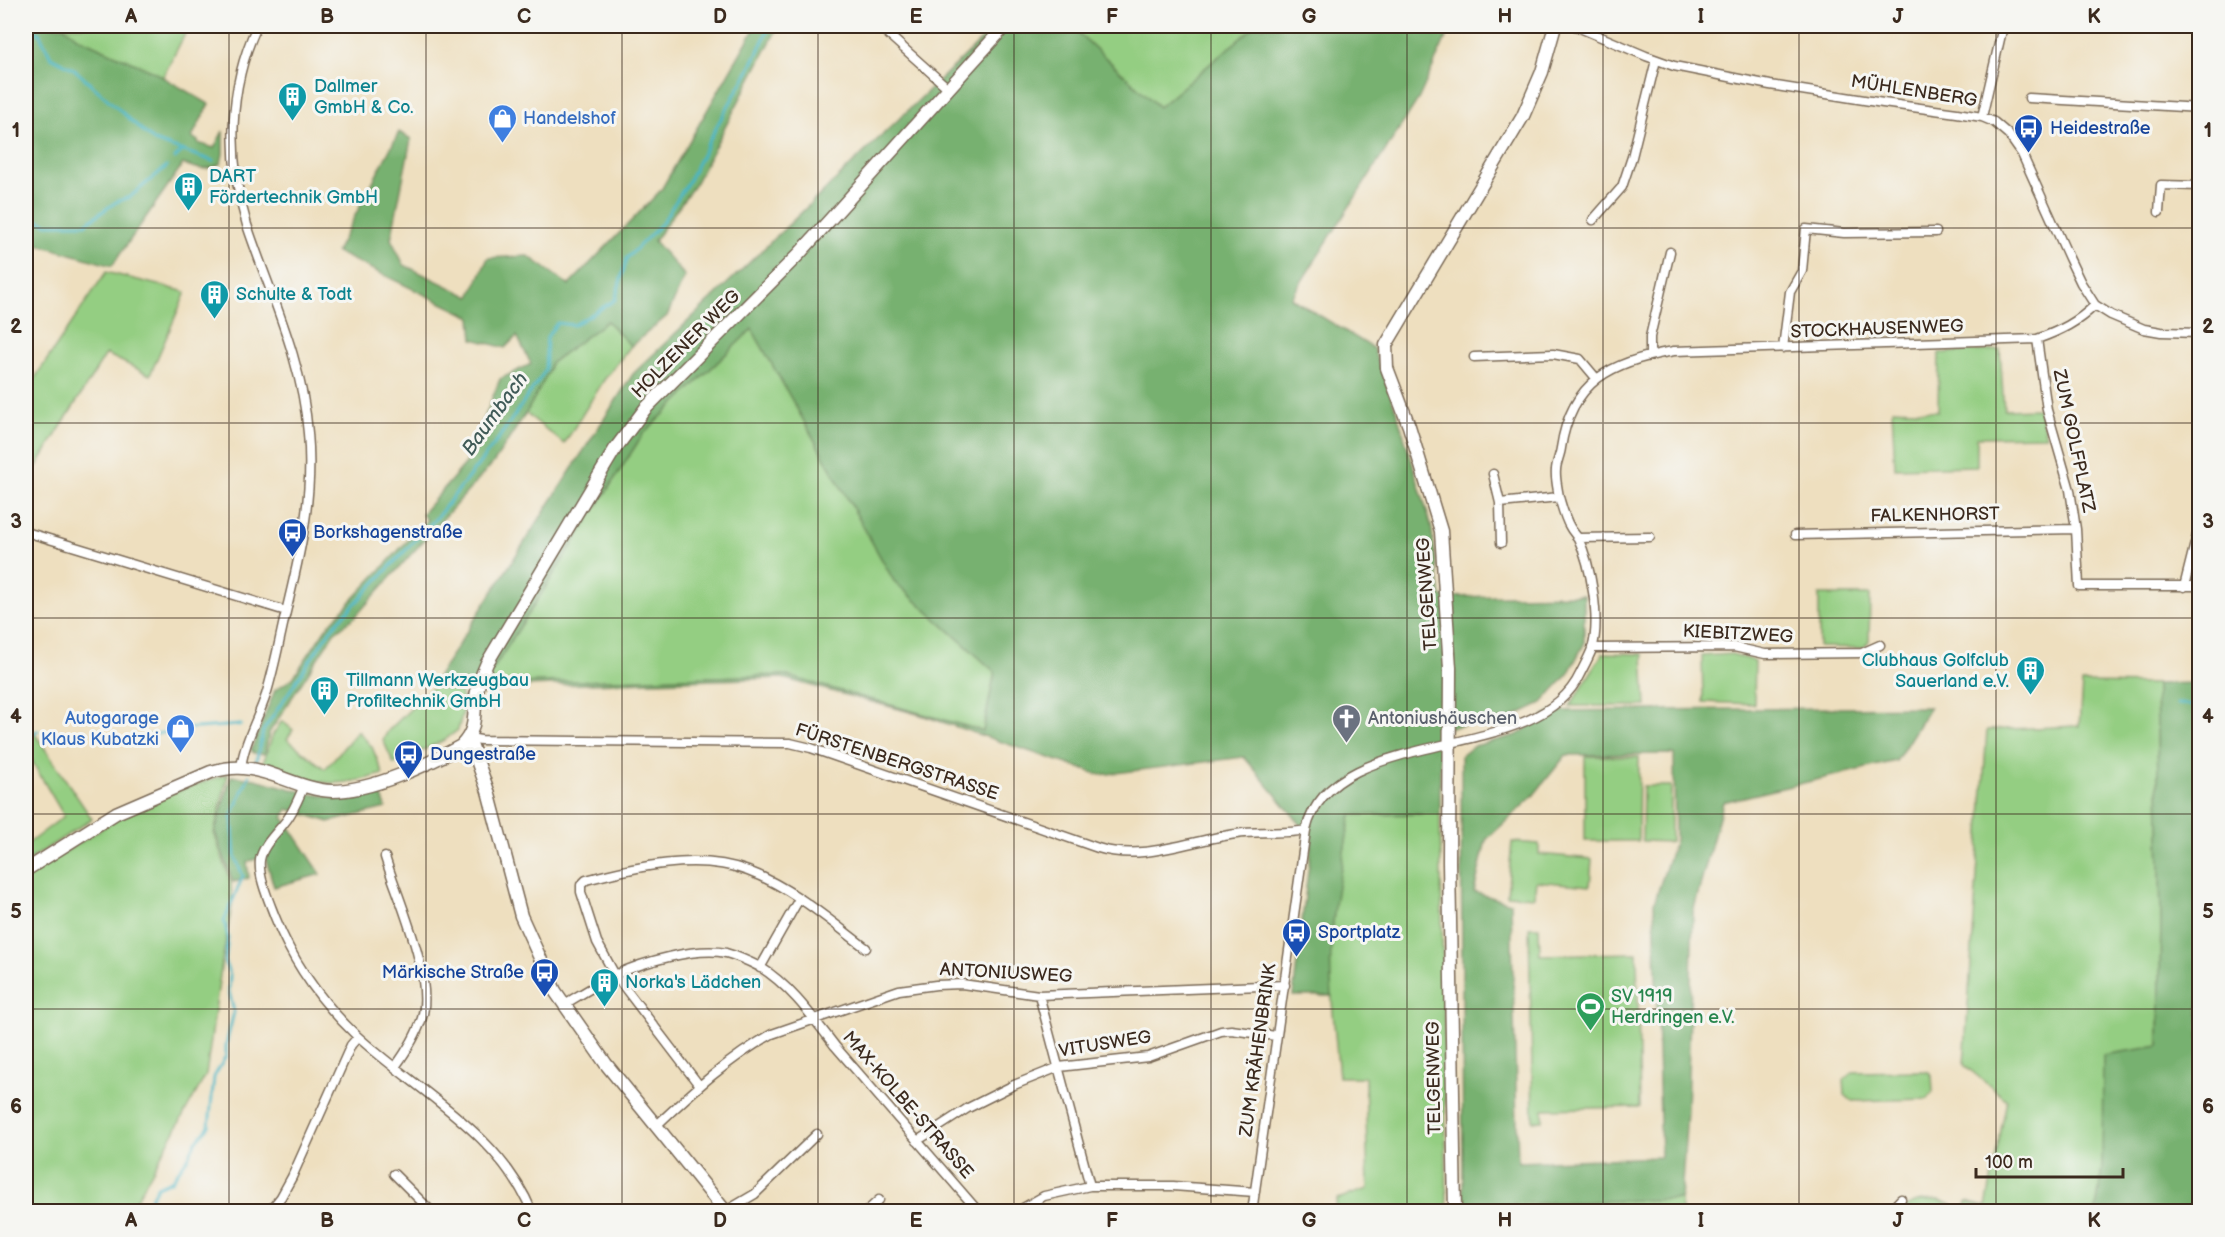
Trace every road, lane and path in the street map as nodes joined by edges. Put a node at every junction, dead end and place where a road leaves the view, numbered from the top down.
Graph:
1 (257, 26) edge
2 (879, 26) edge
3 (1005, 26) edge
4 (1555, 26) edge
5 (1575, 26) edge
6 (2003, 26) edge
7 (1656, 60) junction
8 (948, 88) junction
9 (2030, 98) dead end
10 (2199, 108) edge
11 (1982, 117) junction
12 (2199, 186) edge
13 (2159, 212) dead end
14 (1593, 220) dead end
15 (1936, 232) dead end
16 (1671, 252) dead end
17 (2096, 305) junction
18 (2199, 333) edge
19 (2037, 339) junction
20 (1783, 348) junction
21 (1650, 355) junction
22 (1474, 357) dead end
23 (1596, 378) junction
24 (1492, 474) dead end
25 (1559, 497) junction
26 (1500, 502) junction
27 (2199, 523) edge
28 (2076, 529) junction
29 (26, 532) edge
30 (1795, 535) dead end
31 (1650, 537) dead end
32 (1578, 538) junction
33 (1501, 543) dead end
34 (2199, 586) edge
35 (2184, 587) junction
36 (286, 611) junction
37 (1881, 645) dead end
38 (1592, 648) junction
39 (469, 738) junction
40 (1450, 743) junction
41 (1391, 759) joint
42 (241, 768) junction
43 (304, 786) junction
44 (1306, 830) junction
45 (385, 857) dead end
46 (26, 870) edge
47 (799, 898) junction
48 (866, 948) dead end
49 (760, 968) junction
50 (615, 975) junction
51 (1285, 985) junction
52 (1039, 995) junction
53 (563, 1005) junction
54 (814, 1018) junction
55 (1276, 1036) junction
56 (358, 1037) junction
57 (1059, 1067) junction
58 (395, 1068) junction
59 (699, 1085) junction
60 (657, 1125) junction
61 (817, 1134) dead end
62 (917, 1141) junction
63 (394, 1174) dead end
64 (1090, 1186) junction
65 (1255, 1192) junction
66 (1901, 1199) dead end
67 (879, 1200) dead end
68 (726, 1211) edge
69 (269, 1212) edge
70 (432, 1212) edge
71 (532, 1212) edge
72 (866, 1212) edge
73 (979, 1212) edge
74 (1016, 1212) edge
75 (1252, 1212) edge
76 (1455, 1212) edge
77 (1889, 1212) edge

1 - 36 street
2 - 8 street
3 - 8 main road, HOLZENER WEG
4 - 40 main road, TELGENWEG
5 - 7 street, MÜHLENBERG
6 - 11 street
7 - 11 street, MÜHLENBERG
7 - 14 street
8 - 39 main road, HOLZENER WEG
9 - 10 street
11 - 17 street, MÜHLENBERG
12 - 13 street
15 - 20 street
16 - 21 street
17 - 18 street, MÜHLENBERG
17 - 19 street, STOCKHAUSENWEG
19 - 20 street, STOCKHAUSENWEG
19 - 28 street, ZUM GOLFPLATZ
20 - 21 street, STOCKHAUSENWEG
21 - 23 street, STOCKHAUSENWEG
22 - 23 street
23 - 25 street, STOCKHAUSENWEG
24 - 26 street
25 - 26 street
25 - 32 street, STOCKHAUSENWEG
26 - 33 street
27 - 35 street
28 - 30 street, FALKENHORST
28 - 35 street, ZUM GOLFPLATZ
29 - 36 street
31 - 32 street
32 - 38 street, STOCKHAUSENWEG
34 - 35 street
36 - 42 street
37 - 38 street, KIEBITZWEG
38 - 40 street, STOCKHAUSENWEG
39 - 43 main road
39 - 44 street, FÜRSTENBERGSTRASSE
39 - 53 main road
40 - 41 street, STOCKHAUSENWEG
40 - 76 main road, TELGENWEG
41 - 44 street, ZUM KRÄHENBRINK
42 - 43 main road
42 - 46 main road
43 - 56 street
44 - 51 street, ZUM KRÄHENBRINK
45 - 58 street
47 - 48 street
47 - 49 street
47 - 50 street
49 - 50 street, MAX-KOLBE-STRASSE
49 - 54 street, MAX-KOLBE-STRASSE
50 - 53 street, MAX-KOLBE-STRASSE
50 - 59 street
51 - 52 street, ANTONIUSWEG
51 - 55 street, ZUM KRÄHENBRINK
52 - 54 street, ANTONIUSWEG
52 - 57 street
53 - 60 main road
54 - 59 street, ANTONIUSWEG
54 - 62 street, MAX-KOLBE-STRASSE
55 - 57 street, VITUSWEG
55 - 65 street, ZUM KRÄHENBRINK
56 - 58 street
56 - 69 street
57 - 62 street, VITUSWEG
57 - 64 street
58 - 71 street
59 - 60 street, ANTONIUSWEG
60 - 68 main road
61 - 68 street
62 - 73 street, MAX-KOLBE-STRASSE
63 - 70 street
64 - 65 street
64 - 74 street
65 - 75 street, ZUM KRÄHENBRINK
66 - 77 street
67 - 72 street

